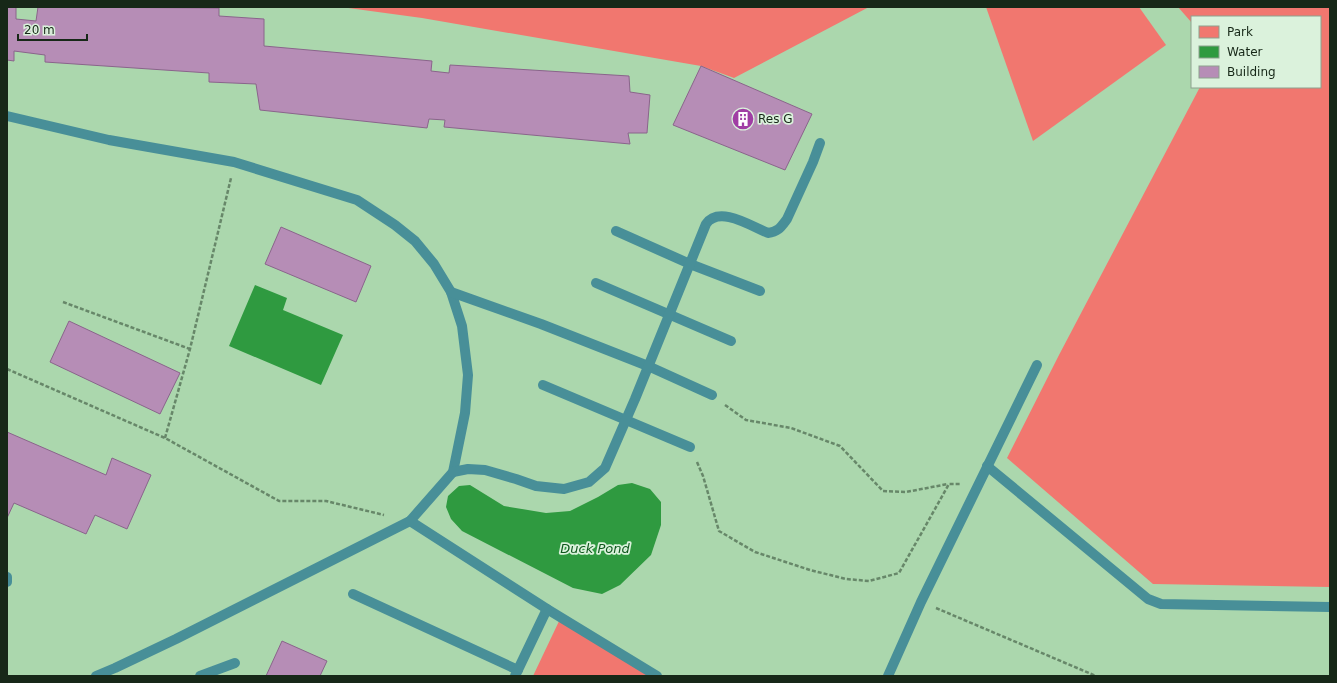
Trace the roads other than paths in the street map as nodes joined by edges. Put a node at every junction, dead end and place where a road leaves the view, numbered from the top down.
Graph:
1 (7, 116) edge
2 (820, 143) dead end
3 (616, 231) dead end
4 (690, 264) junction
5 (596, 283) dead end
6 (760, 291) dead end
7 (451, 292) junction
8 (669, 314) junction
9 (731, 341) dead end
10 (1037, 365) dead end
11 (648, 366) junction
12 (543, 385) dead end
13 (712, 395) road end
14 (626, 419) junction
15 (690, 447) road end
16 (987, 466) junction
17 (453, 472) junction
18 (410, 522) junction
19 (7, 577) edge
20 (7, 582) edge
21 (353, 594) dead end
22 (1330, 608) edge
23 (547, 609) junction
24 (235, 663) dead end
25 (517, 673) edge
26 (96, 676) edge
27 (200, 676) edge
28 (658, 676) edge
29 (888, 676) edge

1 - 7 lane
2 - 4 lane
3 - 4 lane
4 - 6 lane
4 - 8 lane
5 - 8 lane
7 - 11 lane
7 - 17 lane
8 - 9 lane
8 - 11 lane
10 - 16 lane
11 - 13 lane
11 - 14 lane
12 - 14 lane
14 - 15 lane
14 - 17 lane
16 - 22 lane
16 - 29 lane
17 - 18 lane
18 - 23 lane
18 - 26 lane
19 - 20 lane
21 - 25 lane
23 - 25 lane
23 - 28 lane
24 - 27 lane

